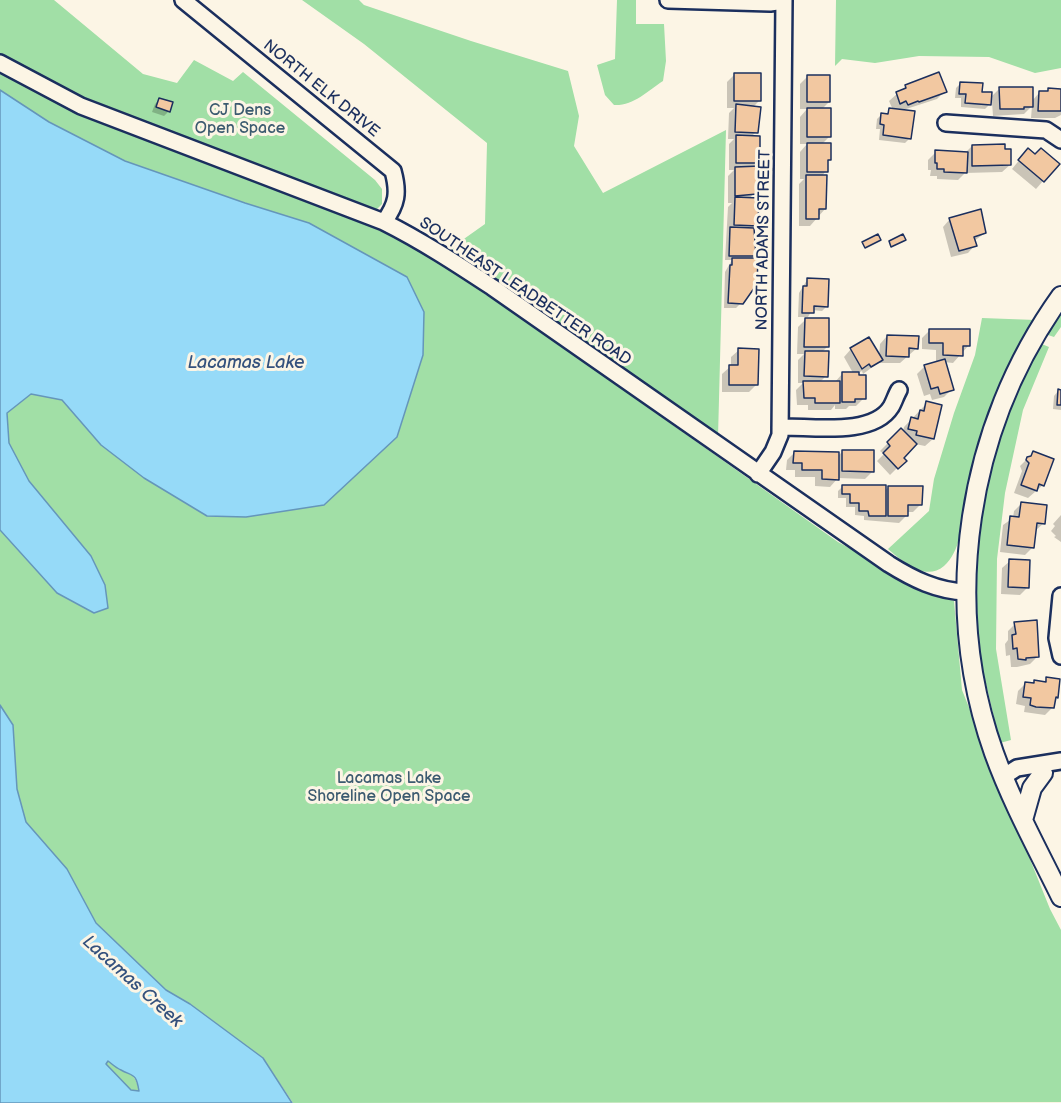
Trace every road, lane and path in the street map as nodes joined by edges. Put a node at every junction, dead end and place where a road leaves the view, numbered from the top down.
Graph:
1 (183, 0) edge
2 (668, 0) edge
3 (784, 0) edge
4 (0, 63) edge
5 (946, 123) dead end
6 (1061, 140) edge
7 (384, 222) junction
8 (1061, 296) edge
9 (899, 390) dead end
10 (780, 427) junction
11 (758, 474) junction
12 (966, 592) junction
13 (1061, 596) edge
14 (1061, 656) edge
15 (1061, 761) edge
16 (1052, 772) edge
17 (1003, 777) junction
18 (1023, 820) junction
19 (1061, 897) edge

1 - 7 street, NORTH ELK DRIVE
2 - 3 street
3 - 10 street, NORTH ADAMS STREET
4 - 7 street, SOUTHEAST LEADBETTER ROAD
5 - 6 street
7 - 11 street, SOUTHEAST LEADBETTER ROAD
8 - 12 main road
9 - 10 street
10 - 11 street, NORTH ADAMS STREET
11 - 12 street, SOUTHEAST LEADBETTER ROAD
12 - 17 main road
13 - 14 street
15 - 17 street
16 - 17 street
16 - 18 main road
17 - 18 main road
18 - 19 main road

